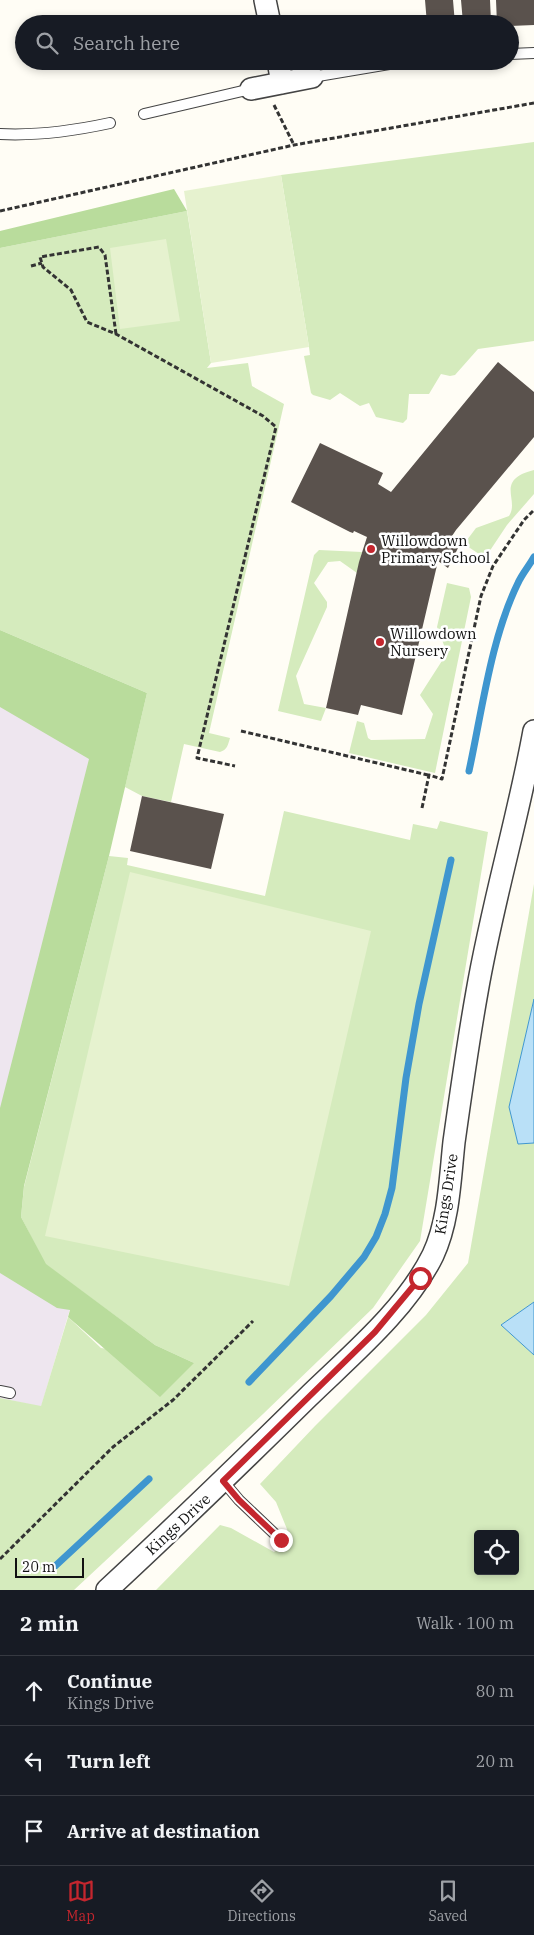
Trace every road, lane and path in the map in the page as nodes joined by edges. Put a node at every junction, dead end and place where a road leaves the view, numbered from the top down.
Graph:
1 (265, 0) edge
2 (268, 15) edge
3 (534, 53) edge
4 (519, 54) edge
5 (274, 70) edge
6 (354, 70) edge
7 (312, 77) joint
8 (266, 86) junction
9 (534, 103) edge
10 (144, 114) dead end
11 (110, 123) dead end
12 (0, 134) edge
13 (294, 146) junction
14 (0, 210) edge
15 (42, 263) junction
16 (31, 266) dead end
17 (116, 334) junction
18 (534, 510) edge
19 (241, 731) dead end
20 (534, 732) edge
21 (235, 766) dead end
22 (429, 775) junction
23 (422, 808) dead end
24 (253, 1321) dead end
25 (223, 1481) junction
26 (281, 1540) dead end
27 (0, 1559) edge
28 (107, 1590) edge

1 - 2 street
3 - 4 lane
5 - 8 street
6 - 7 lane
7 - 8 street
8 - 10 lane
8 - 13 path
9 - 13 path
11 - 12 lane
13 - 14 path
15 - 16 path
15 - 17 path
15 - 17 path
17 - 21 path
18 - 22 path
19 - 22 path
20 - 25 street, Kings Drive
22 - 23 path
24 - 27 path
25 - 26 lane
25 - 28 street, Kings Drive

